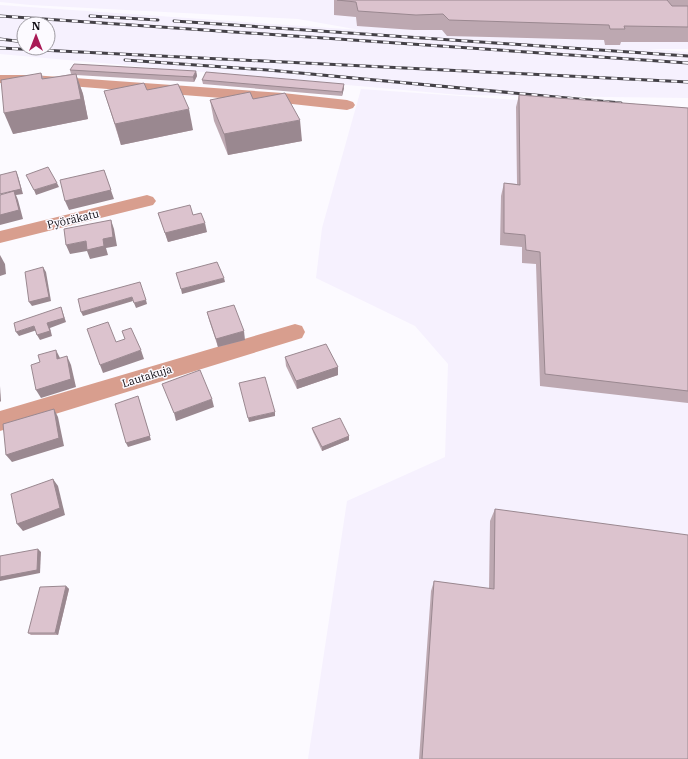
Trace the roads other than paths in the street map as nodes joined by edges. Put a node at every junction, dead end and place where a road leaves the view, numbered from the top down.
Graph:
1 (0, 79) edge
2 (347, 105) dead end
3 (147, 202) dead end
4 (0, 236) edge
5 (295, 332) dead end
6 (0, 421) edge

1 - 2 street
3 - 4 street, Pyöräkatu
5 - 6 street, Lautakuja

